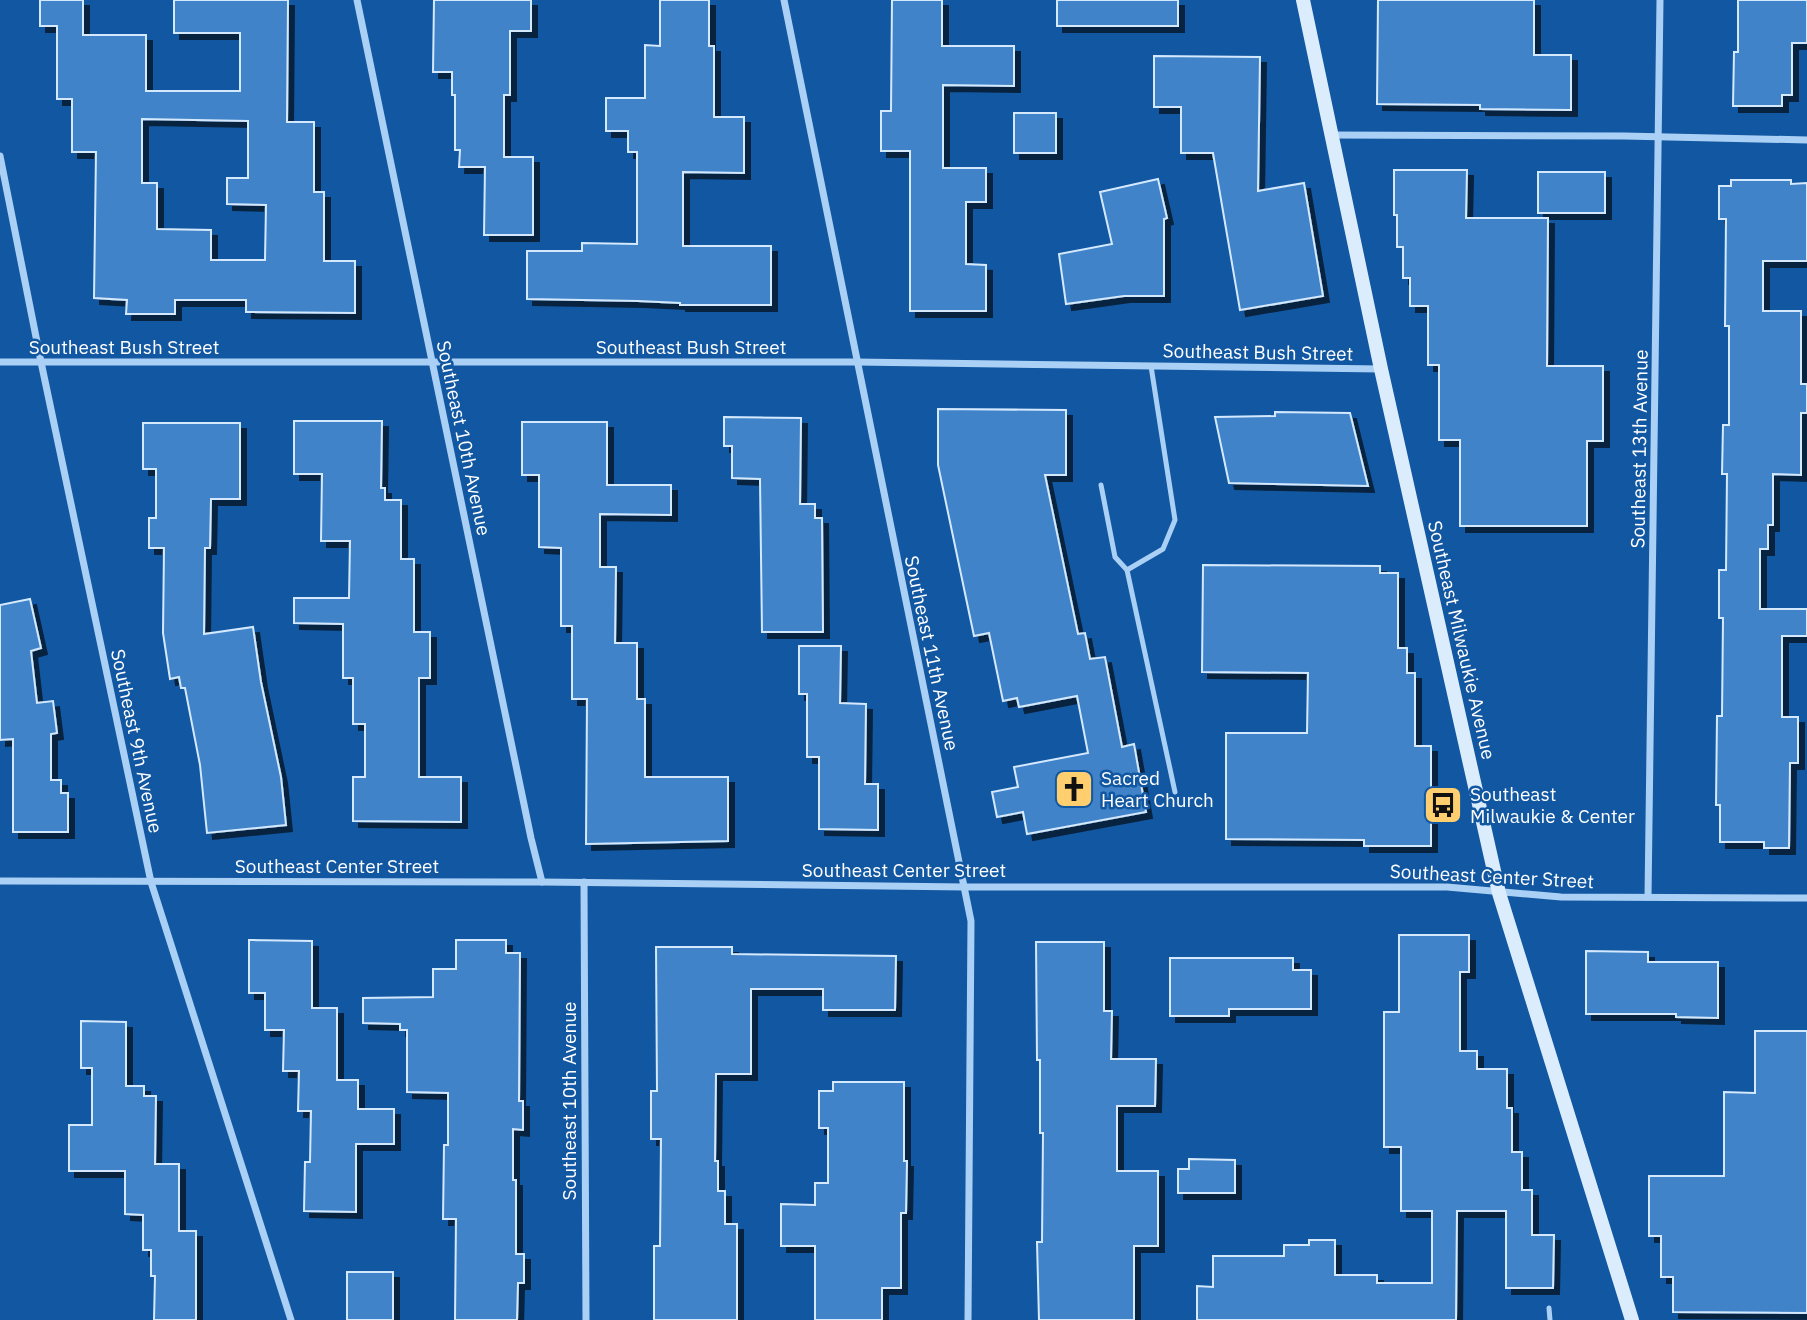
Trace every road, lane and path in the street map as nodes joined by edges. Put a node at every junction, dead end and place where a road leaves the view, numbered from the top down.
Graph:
1 (356, 0) edge
2 (783, 0) edge
3 (1303, 0) edge
4 (1660, 0) edge
5 (1330, 135) junction
6 (1659, 138) junction
7 (1807, 141) edge
8 (0, 156) edge
9 (0, 362) edge
10 (41, 362) junction
11 (432, 362) junction
12 (856, 362) junction
13 (1151, 366) junction
14 (1381, 369) junction
15 (1101, 485) dead end
16 (1127, 570) junction
17 (1175, 792) dead end
18 (0, 881) edge
19 (151, 882) junction
20 (542, 882) junction
21 (584, 882) junction
22 (965, 887) junction
23 (1499, 893) junction
24 (1648, 897) junction
25 (1807, 898) edge
26 (1549, 1308) dead end
27 (291, 1320) edge
28 (586, 1320) edge
29 (968, 1320) edge
30 (1550, 1320) edge
31 (1632, 1320) edge

1 - 11 street, Southeast 10th Avenue
2 - 12 street, Southeast 11th Avenue
3 - 5 main road, Southeast Milwaukie Avenue
4 - 6 street, Southeast 13th Avenue
5 - 6 street
5 - 14 main road, Southeast Milwaukie Avenue
6 - 7 street
6 - 24 street, Southeast 13th Avenue
8 - 10 street, Southeast 9th Avenue
9 - 10 street, Southeast Bush Street
10 - 11 street, Southeast Bush Street
10 - 19 street, Southeast 9th Avenue
11 - 12 street, Southeast Bush Street
11 - 20 street, Southeast 10th Avenue
12 - 13 street, Southeast Bush Street
12 - 22 street, Southeast 11th Avenue
13 - 14 street, Southeast Bush Street
13 - 16 lane
14 - 23 main road, Southeast Milwaukie Avenue
15 - 16 lane
16 - 17 lane
18 - 19 street, Southeast Center Street
19 - 20 street, Southeast Center Street
19 - 27 street, Southeast 9th Avenue
20 - 21 street, Southeast Center Street
21 - 22 street, Southeast Center Street
21 - 28 street, Southeast 10th Avenue
22 - 23 street, Southeast Center Street
22 - 29 street, Southeast 11th Avenue
23 - 24 street, Southeast Center Street
23 - 31 main road, Southeast Milwaukie Avenue
24 - 25 street, Southeast Center Street
26 - 30 lane

